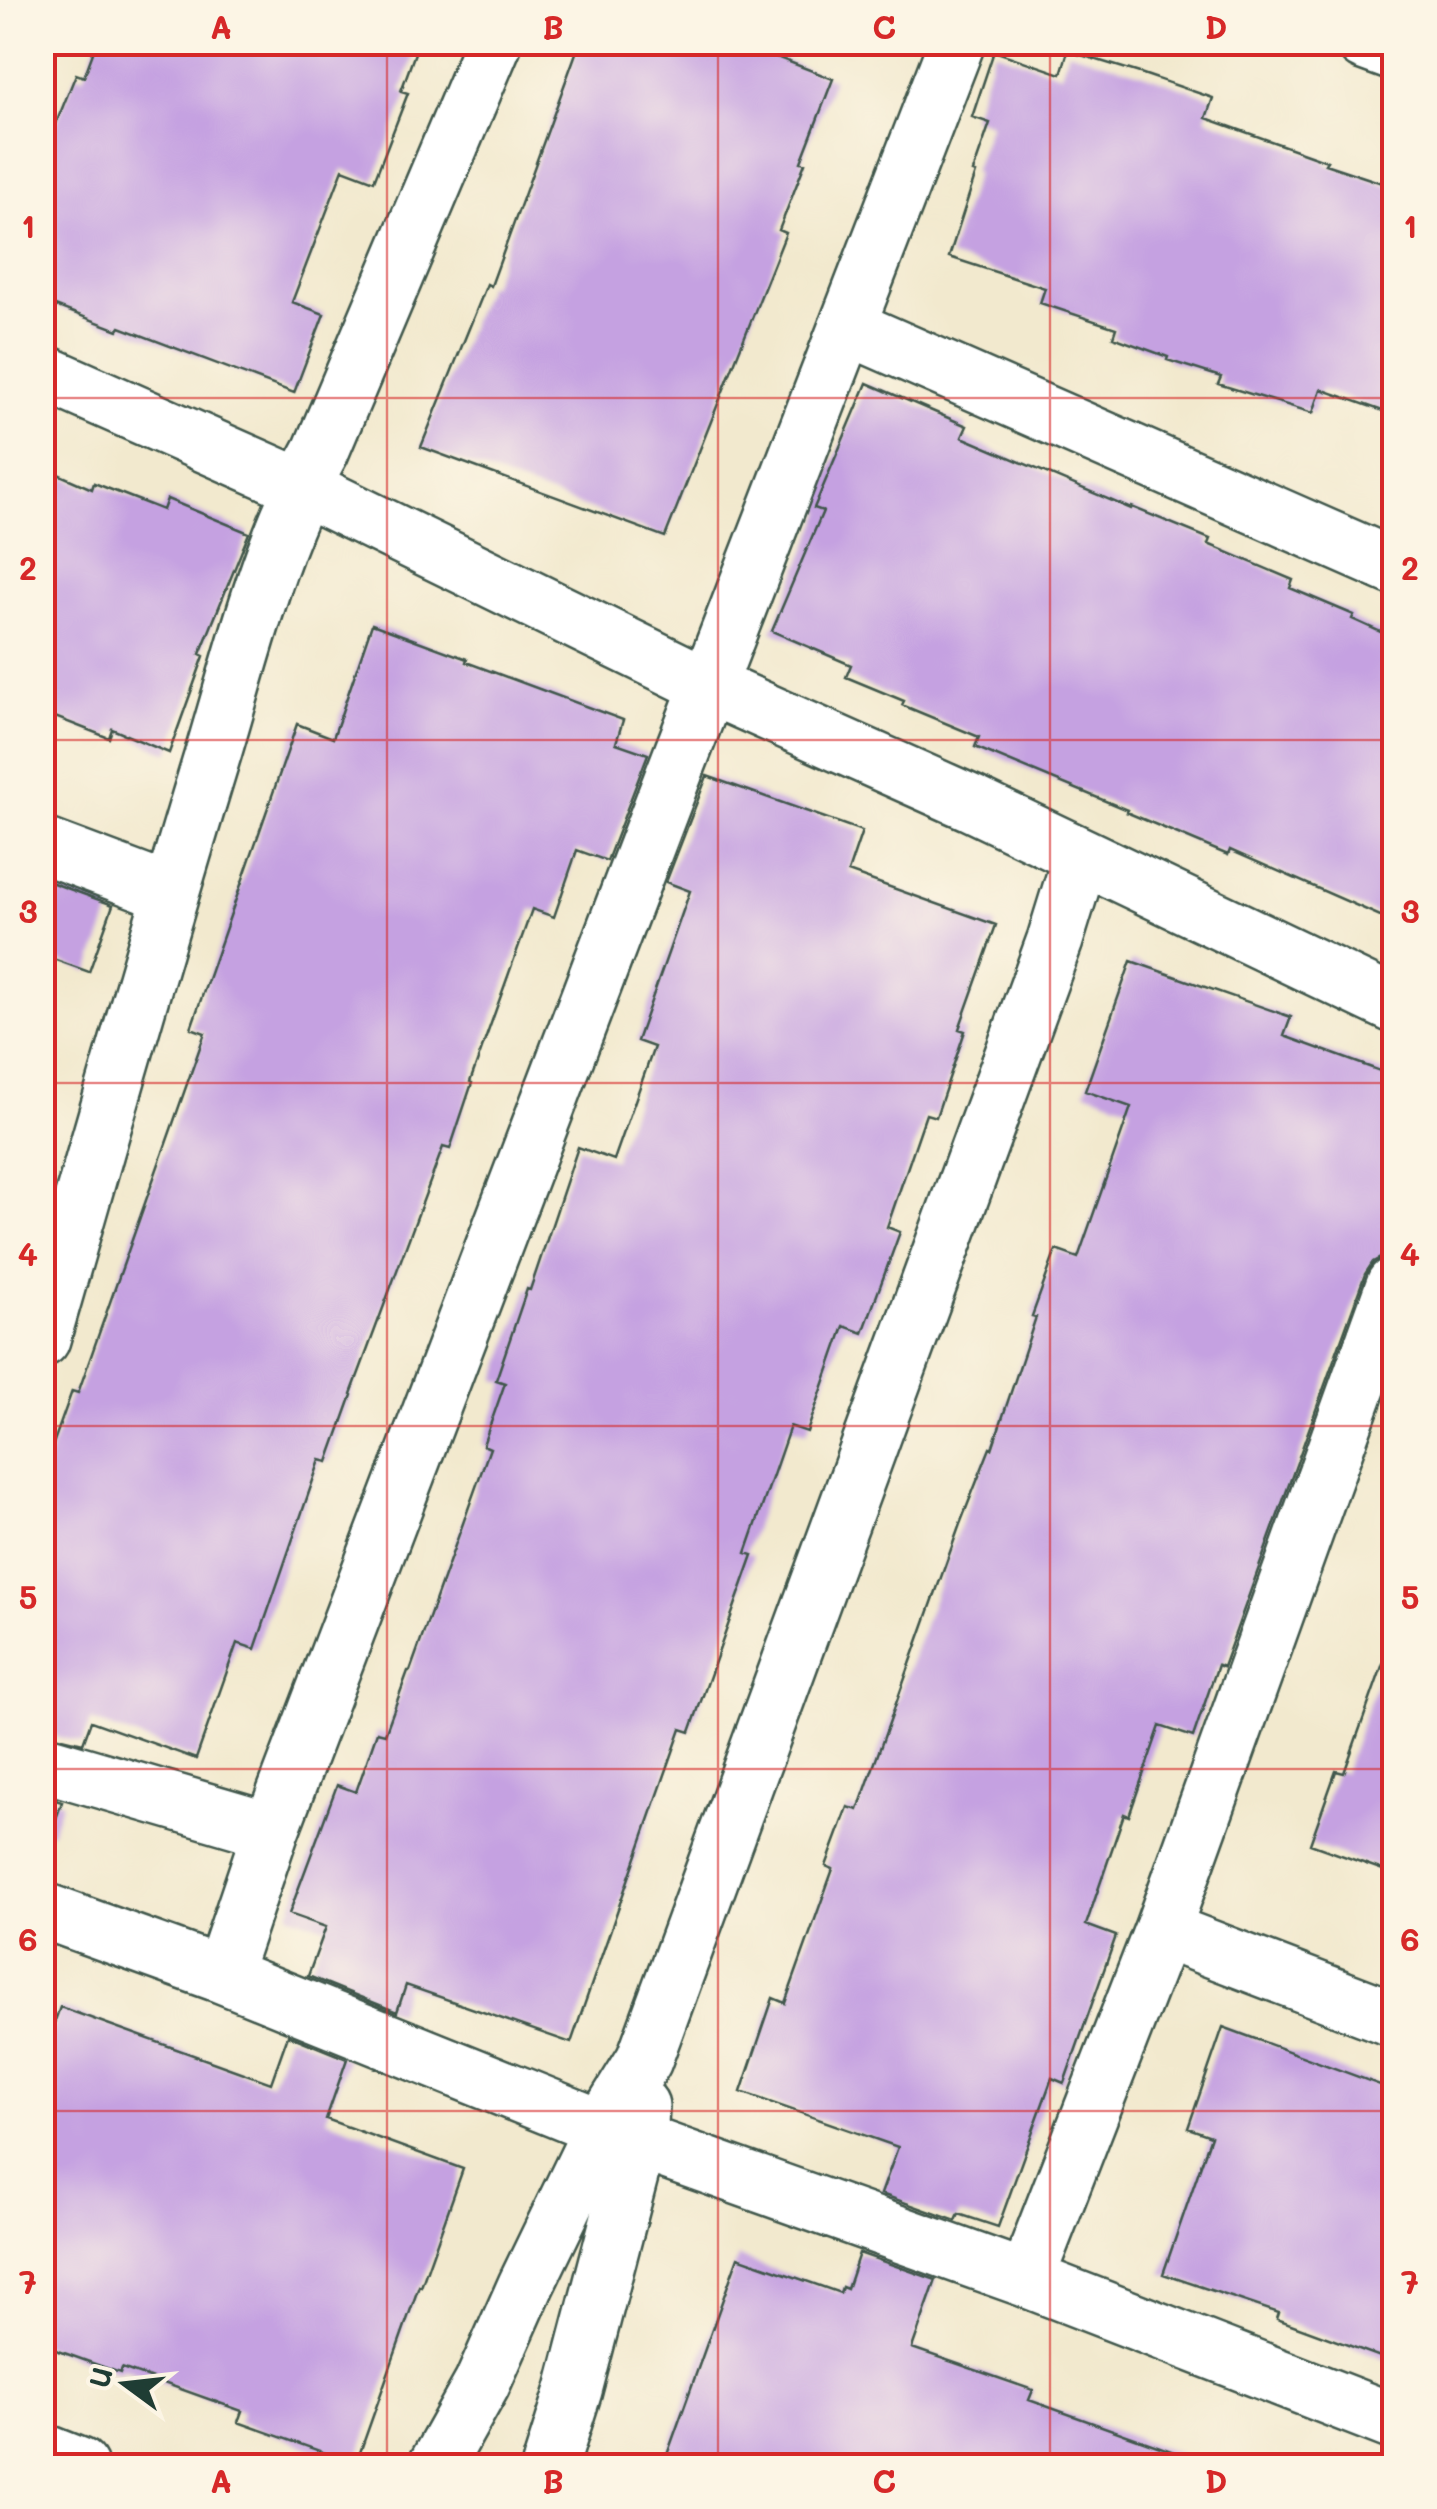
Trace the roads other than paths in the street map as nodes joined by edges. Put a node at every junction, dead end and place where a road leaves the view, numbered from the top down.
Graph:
1 (494, 42) edge
2 (957, 42) edge
3 (1364, 42) edge
4 (1394, 53) edge
5 (848, 328) junction
6 (42, 372) edge
7 (302, 486) junction
8 (1394, 566) edge
9 (708, 686) junction
10 (42, 845) edge
11 (1082, 856) junction
12 (170, 893) junction
13 (1394, 1006) edge
14 (1394, 1285) edge
15 (42, 1339) edge
16 (42, 1764) edge
17 (271, 1830) junction
18 (42, 1910) edge
19 (1162, 1930) junction
20 (222, 1975) junction
21 (1394, 2019) edge
22 (620, 2134) junction
23 (1026, 2279) junction
24 (503, 2341) junction
25 (579, 2370) junction
26 (1394, 2422) edge
27 (42, 2452) edge
28 (80, 2466) edge
29 (436, 2466) edge
30 (550, 2466) edge

1 - 7 street
2 - 5 street
3 - 4 street
5 - 8 street
5 - 9 street
6 - 7 street
7 - 9 street
7 - 12 street
9 - 11 street
9 - 17 street
10 - 12 street
11 - 13 street
11 - 22 street
12 - 15 street
14 - 19 street
16 - 17 street
17 - 20 street
18 - 20 street
19 - 21 street
19 - 23 street
20 - 22 street
22 - 23 street
22 - 24 street
22 - 25 street
23 - 26 street
24 - 25 street
24 - 29 street
25 - 30 street
27 - 28 street

